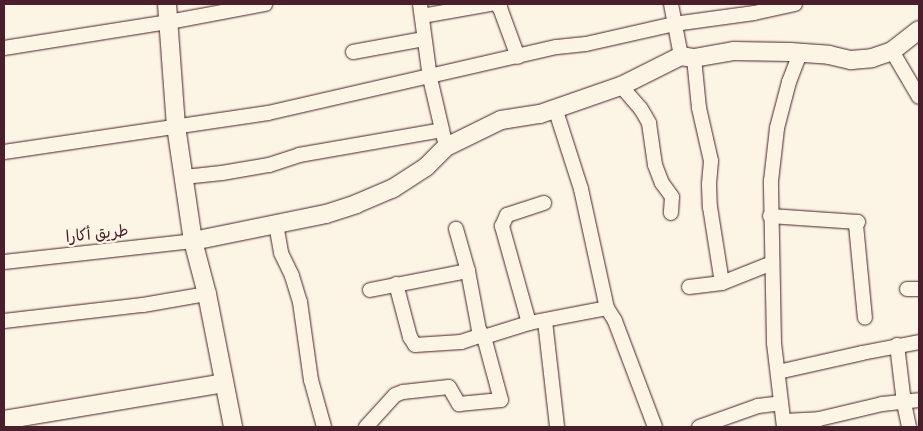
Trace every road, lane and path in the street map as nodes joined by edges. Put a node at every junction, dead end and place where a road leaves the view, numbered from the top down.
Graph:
1 (166, 4) edge
2 (266, 4) edge
3 (490, 4) edge
4 (496, 4) edge
5 (671, 4) edge
6 (795, 4) edge
7 (421, 10) edge
8 (169, 22) junction
9 (674, 24) junction
10 (919, 30) edge
11 (424, 39) junction
12 (4, 48) edge
13 (892, 51) junction
14 (353, 52) dead end
15 (800, 53) junction
16 (518, 57) junction
17 (687, 57) junction
18 (430, 78) junction
19 (621, 86) junction
20 (919, 97) edge
21 (555, 108) junction
22 (176, 126) junction
23 (442, 130) junction
24 (446, 147) junction
25 (4, 152) edge
26 (184, 177) junction
27 (544, 204) dead end
28 (671, 213) dead end
29 (770, 216) junction
30 (276, 224) junction
31 (456, 228) dead end
32 (193, 241) junction
33 (4, 262) edge
34 (772, 263) junction
35 (468, 270) junction
36 (722, 283) junction
37 (396, 284) junction
38 (689, 288) dead end
39 (370, 290) dead end
40 (207, 294) junction
41 (606, 308) junction
42 (865, 318) dead end
43 (4, 321) edge
44 (545, 321) junction
45 (529, 323) junction
46 (481, 334) junction
47 (919, 342) edge
48 (897, 345) junction
49 (778, 372) junction
50 (224, 383) junction
51 (919, 400) edge
52 (904, 403) junction
53 (781, 404) junction
54 (4, 420) edge
55 (373, 424) edge
56 (784, 424) edge
57 (233, 427) edge
58 (324, 427) edge
59 (557, 427) edge
60 (655, 427) edge
61 (699, 427) edge
62 (909, 427) edge

1 - 8 street
2 - 8 street
3 - 7 street
4 - 16 street
5 - 9 street
6 - 9 street
7 - 11 street
8 - 12 street
8 - 22 street
9 - 16 street
9 - 17 street
10 - 13 street
11 - 14 street
11 - 18 street
13 - 15 street
13 - 20 street
15 - 17 street
15 - 29 street
16 - 18 street
17 - 19 street
17 - 36 street
18 - 22 street
18 - 23 street
19 - 21 street
19 - 28 street
21 - 24 street
21 - 41 street
22 - 25 street
22 - 26 street
23 - 24 street
23 - 26 street
24 - 30 street
26 - 32 street
27 - 45 street
29 - 34 street
29 - 42 street
30 - 32 street
30 - 58 street
31 - 35 street
32 - 33 street, طريق أكارا
32 - 40 street
34 - 36 street
34 - 49 street
35 - 37 street
35 - 46 street
36 - 38 street
37 - 39 street
37 - 46 street
40 - 43 street
40 - 50 street
41 - 44 street
41 - 60 street
44 - 45 street
44 - 59 street
45 - 46 street
46 - 55 street
47 - 48 street
48 - 49 street
48 - 52 street
49 - 53 street
50 - 54 street
50 - 57 street
51 - 52 street
52 - 56 street
52 - 62 street
53 - 56 street
53 - 61 street

